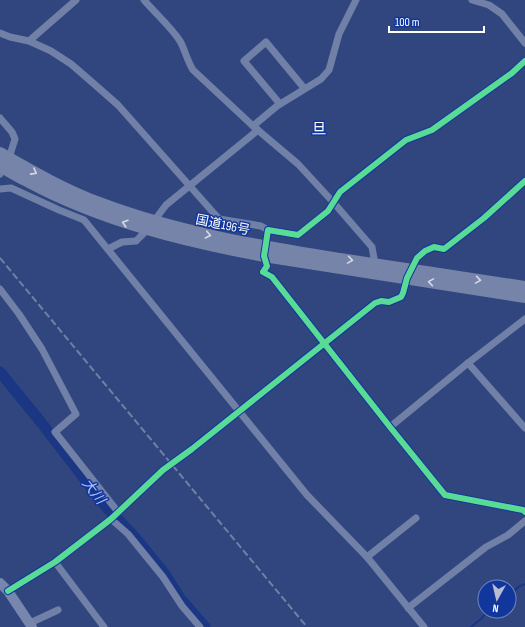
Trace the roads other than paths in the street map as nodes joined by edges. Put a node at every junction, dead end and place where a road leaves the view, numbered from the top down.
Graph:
1 (76, 0) edge
2 (144, 0) edge
3 (356, 0) edge
4 (472, 0) edge
5 (0, 33) edge
6 (29, 41) junction
7 (525, 43) edge
8 (525, 60) edge
9 (304, 88) junction
10 (280, 104) junction
11 (0, 118) edge
12 (255, 128) junction
13 (2, 164) edge
14 (525, 181) edge
15 (189, 185) junction
16 (0, 189) edge
17 (333, 202) junction
18 (150, 225) junction
19 (268, 230) junction
20 (108, 249) junction
21 (265, 251) junction
22 (375, 264) junction
23 (409, 274) junction
24 (525, 287) edge
25 (0, 289) edge
26 (525, 297) edge
27 (525, 319) edge
28 (324, 343) junction
29 (468, 363) junction
30 (238, 411) junction
31 (390, 428) junction
32 (525, 428) edge
33 (118, 512) junction
34 (525, 512) edge
35 (416, 518) dead end
36 (111, 519) junction
37 (525, 521) edge
38 (367, 557) junction
39 (55, 562) junction
40 (0, 583) edge
41 (8, 592) junction
42 (408, 608) junction
43 (58, 610) dead end
44 (31, 625) edge
45 (104, 627) edge
46 (200, 627) edge
47 (424, 627) edge

1 - 6 street
2 - 12 street
3 - 9 street
4 - 7 street
5 - 6 street
6 - 15 street
8 - 17 street
9 - 10 street
9 - 10 street
10 - 12 street
11 - 13 street
12 - 15 street
12 - 17 street
13 - 18 highway, 国道196号
14 - 23 street
15 - 18 street
15 - 19 street
16 - 20 street
17 - 19 street
17 - 22 street
18 - 20 street
18 - 21 highway, 国道196号
19 - 21 street
20 - 30 street
21 -> 22 highway, 国道196号
21 - 23 highway, 国道196号
21 - 28 street
22 - 23 highway, 国道196号
23 -> 24 highway, 国道196号
26 -> 23 highway, 国道196号
23 - 28 street
25 - 33 street
27 - 29 street
28 - 30 street
28 - 31 street
29 - 31 street
29 - 32 street
30 - 33 street
30 - 38 street
31 - 34 street
33 - 36 street
35 - 38 street
36 - 39 street
36 - 46 street
37 - 42 street
38 - 42 street
39 - 41 street
39 - 45 street
40 - 41 main road
41 - 44 main road
42 - 47 street
43 - 44 street

